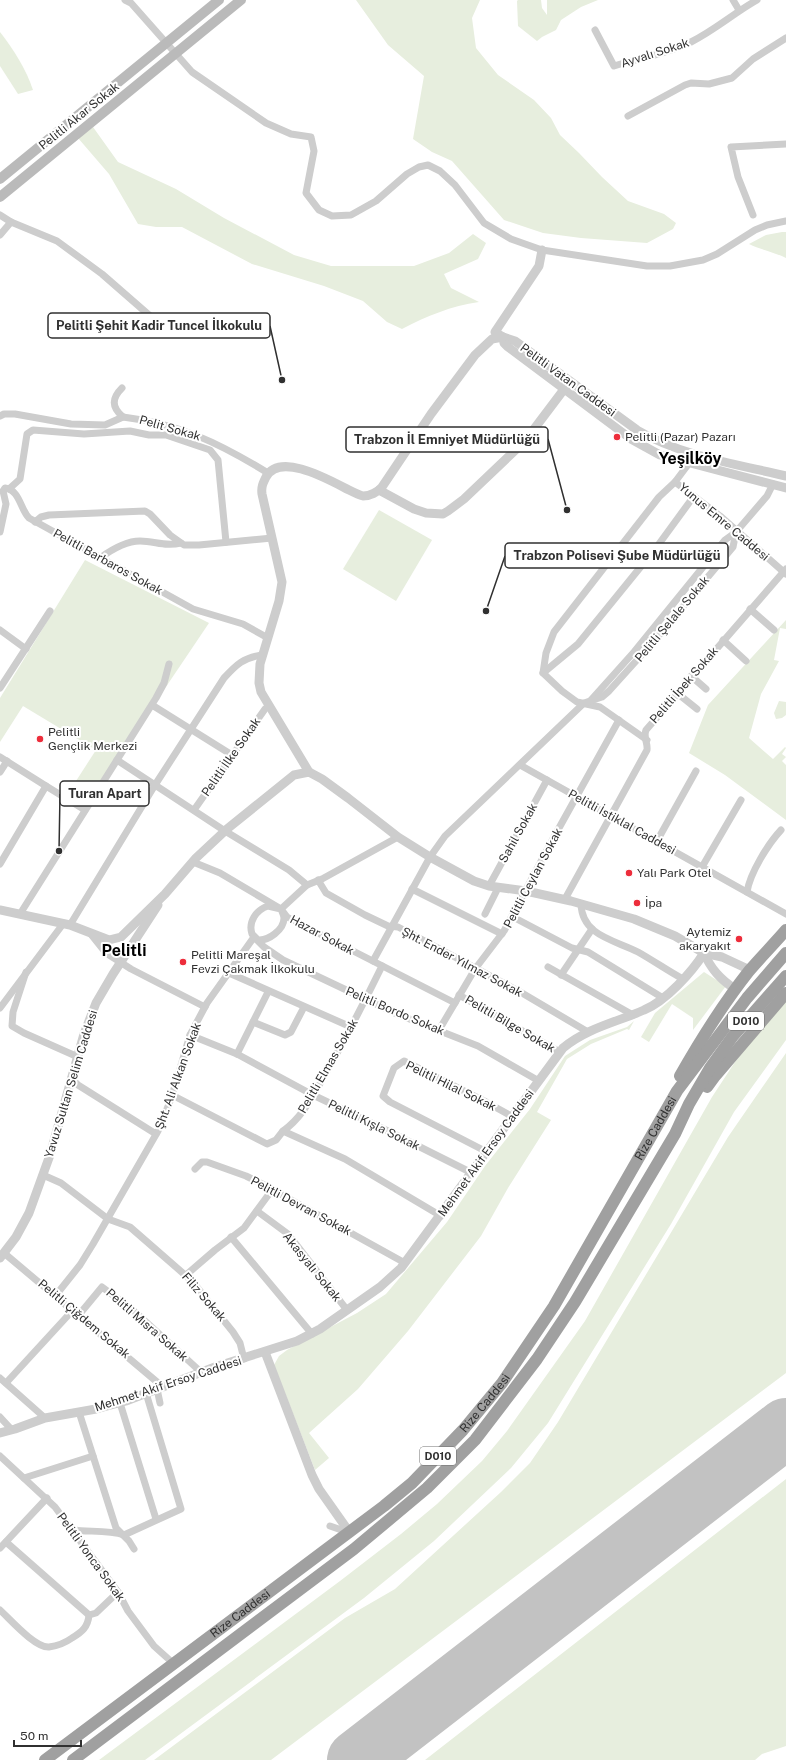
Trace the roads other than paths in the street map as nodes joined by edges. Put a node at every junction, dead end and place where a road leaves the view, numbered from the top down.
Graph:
1 (125, 0) edge
2 (219, 0) edge
3 (241, 0) edge
4 (733, 0) edge
5 (757, 0) edge
6 (739, 10) junction
7 (595, 30) dead end
8 (786, 38) edge
9 (166, 43) junction
10 (175, 54) junction
11 (628, 116) dead end
12 (786, 144) edge
13 (0, 179) edge
14 (0, 197) edge
15 (0, 215) edge
16 (753, 215) dead end
17 (786, 221) edge
18 (11, 222) junction
19 (0, 235) edge
20 (542, 250) junction
21 (168, 325) dead end
22 (503, 337) junction
23 (571, 381) junction
24 (122, 388) dead end
25 (565, 388) junction
26 (0, 416) edge
27 (123, 417) junction
28 (696, 454) junction
29 (690, 462) junction
30 (268, 473) junction
31 (786, 476) edge
32 (676, 482) junction
33 (773, 484) junction
34 (5, 487) edge
35 (786, 488) edge
36 (379, 490) junction
37 (694, 496) junction
38 (35, 522) junction
39 (0, 532) edge
40 (736, 532) junction
41 (272, 538) junction
42 (226, 542) junction
43 (181, 543) junction
44 (100, 558) junction
45 (785, 572) edge
46 (750, 609) junction
47 (50, 611) dead end
48 (0, 630) edge
49 (774, 630) dead end
50 (268, 638) junction
51 (723, 640) junction
52 (26, 649) junction
53 (262, 656) junction
54 (746, 662) dead end
55 (169, 664) dead end
56 (543, 673) junction
57 (691, 676) junction
58 (0, 688) edge
59 (706, 689) dead end
60 (677, 693) junction
61 (588, 701) junction
62 (152, 705) junction
63 (269, 706) junction
64 (697, 709) dead end
65 (619, 720) junction
66 (191, 729) junction
67 (647, 740) junction
68 (232, 755) junction
69 (3, 759) edge
70 (117, 760) junction
71 (520, 765) junction
72 (0, 772) edge
73 (309, 772) junction
74 (696, 772) dead end
75 (547, 780) junction
76 (155, 785) junction
77 (46, 786) junction
78 (576, 796) junction
79 (741, 800) dead end
80 (85, 810) junction
81 (194, 810) junction
82 (610, 815) junction
83 (781, 830) dead end
84 (225, 831) junction
85 (398, 837) junction
86 (657, 841) junction
87 (2, 854) edge
88 (430, 857) junction
89 (193, 862) junction
90 (0, 864) edge
91 (702, 867) junction
92 (318, 880) junction
93 (307, 885) junction
94 (493, 887) junction
95 (412, 889) junction
96 (526, 891) junction
97 (747, 892) junction
98 (165, 894) junction
99 (565, 899) junction
100 (581, 904) junction
101 (281, 909) junction
102 (0, 910) edge
103 (20, 914) junction
104 (485, 914) dead end
105 (786, 914) edge
106 (513, 917) junction
107 (66, 924) junction
108 (392, 926) junction
109 (592, 929) junction
110 (786, 930) edge
111 (90, 932) junction
112 (502, 934) junction
113 (254, 937) junction
114 (579, 949) junction
115 (704, 953) junction
116 (786, 953) edge
117 (373, 961) junction
118 (120, 963) junction
119 (382, 966) junction
120 (548, 967) dead end
121 (475, 969) junction
122 (750, 970) junction
123 (26, 972) junction
124 (229, 973) junction
125 (562, 975) junction
126 (786, 976) edge
127 (683, 980) junction
128 (735, 990) junction
129 (268, 992) junction
130 (786, 994) edge
131 (459, 995) junction
132 (663, 998) junction
133 (365, 999) junction
134 (455, 1003) junction
135 (205, 1007) junction
136 (304, 1007) junction
137 (0, 1008) edge
138 (633, 1015) junction
139 (253, 1022) junction
140 (351, 1027) junction
141 (440, 1030) junction
142 (588, 1032) junction
143 (190, 1035) junction
144 (560, 1052) junction
145 (237, 1054) junction
146 (78, 1057) junction
147 (71, 1078) junction
148 (539, 1081) junction
149 (172, 1095) junction
150 (313, 1095) junction
151 (513, 1117) junction
152 (283, 1131) junction
153 (156, 1134) junction
154 (675, 1134) junction
155 (651, 1137) junction
156 (487, 1152) junction
157 (195, 1169) dead end
158 (472, 1174) junction
159 (42, 1175) junction
160 (272, 1190) junction
161 (257, 1211) junction
162 (440, 1216) junction
163 (108, 1218) junction
164 (231, 1237) junction
165 (2, 1255) edge
166 (405, 1263) junction
167 (186, 1275) junction
168 (56, 1295) junction
169 (347, 1310) junction
170 (75, 1313) junction
171 (312, 1334) junction
172 (265, 1352) junction
173 (244, 1359) junction
174 (202, 1372) junction
175 (0, 1378) edge
176 (6, 1384) junction
177 (160, 1388) junction
178 (146, 1393) junction
179 (120, 1403) junction
180 (160, 1403) dead end
181 (79, 1412) junction
182 (0, 1417) edge
183 (45, 1418) junction
184 (12, 1430) junction
185 (0, 1432) edge
186 (0, 1456) edge
187 (93, 1456) junction
188 (24, 1478) junction
189 (47, 1498) junction
190 (156, 1519) junction
191 (330, 1526) dead end
192 (73, 1530) junction
193 (350, 1532) junction
194 (124, 1535) junction
195 (6, 1542) junction
196 (0, 1548) edge
197 (134, 1549) dead end
198 (118, 1592) junction
199 (0, 1610) edge
200 (89, 1615) junction
201 (174, 1664) junction
202 (45, 1760) edge
203 (73, 1760) edge

1 - 9 street
2 - 9 main road, Pelitli Akar Sokak
3 - 10 main road, Pelitli Akar Sokak
4 - 6 street
5 - 6 street, Ayvalı Sokak
6 - 7 street, Ayvalı Sokak
8 - 11 street
9 - 10 street
9 - 13 main road, Pelitli Akar Sokak
10 - 14 main road, Pelitli Akar Sokak
10 - 20 street
12 - 16 street
15 - 18 street
17 - 20 street
18 - 19 street
18 - 21 street
20 - 22 street
22 - 23 street, Pelitli Vatan Caddesi
22 - 25 street
22 - 36 street
23 - 25 street
23 - 28 street, Pelitli Vatan Caddesi
24 - 27 street, Pelit Sokak
25 - 29 street
25 - 36 street
26 - 27 street
27 - 30 street, Pelit Sokak
28 - 29 street
28 - 31 street, Pelitli Vatan Caddesi
29 - 32 street, Yunus Emre Caddesi
29 - 33 street
30 - 36 street
30 - 41 street
32 - 37 street, Yunus Emre Caddesi
32 - 56 street
33 - 35 street
33 - 40 street
34 - 38 street, Pelitli Barbaros Sokak
34 - 39 street
34 - 42 street
37 - 40 street, Yunus Emre Caddesi
37 - 56 street
38 - 43 street
38 - 44 street, Pelitli Barbaros Sokak
40 - 45 street, Yunus Emre Caddesi
40 - 61 street, Pelitli Şelale Sokak
40 - 61 street, Pelitli Şelale Sokak
41 - 42 street
41 - 50 street
42 - 43 street
43 - 44 street
44 - 50 street, Pelitli Barbaros Sokak
45 - 46 street, Pelitli İpek Sokak
46 - 49 street
46 - 51 street, Pelitli İpek Sokak
47 - 52 street
48 - 52 street
50 - 53 street
51 - 54 street
51 - 57 street, Pelitli İpek Sokak
52 - 58 street
53 - 63 street
53 - 66 street
55 - 62 street
56 - 61 street
57 - 59 street
57 - 60 street, Pelitli İpek Sokak
60 - 64 street
60 - 67 street, Pelitli İpek Sokak
61 - 65 street
61 - 71 street, Pelitli Şelale Sokak
62 - 66 street
62 - 70 street
63 - 68 street, Pelitli İlke Sokak
63 - 73 street
65 - 67 street
65 - 78 street, Pelitli Ceylan Sokak
66 - 68 street
66 - 76 street
67 - 82 street, Pelitli İpek Sokak
68 - 81 street, Pelitli İlke Sokak
69 - 72 street
69 - 77 street
70 - 76 street
70 - 80 street
71 - 75 street, Pelitli İstiklal Caddesi
71 - 88 street, Pelitli Şelale Sokak
73 - 84 street
73 - 85 street
74 - 86 street
75 - 78 street, Pelitli İstiklal Caddesi
75 - 94 street, Sahil Sokak
76 - 81 street
76 - 107 street
77 - 80 street
77 - 87 street
78 - 82 street, Pelitli İstiklal Caddesi
78 - 96 street, Pelitli Ceylan Sokak
79 - 91 street
80 - 103 street
81 - 84 street
82 - 86 street, Pelitli İstiklal Caddesi
82 - 99 street, Pelitli İpek Sokak
83 - 97 street
84 - 89 street
84 - 93 street
85 - 88 street
85 - 92 street
86 - 91 street, Pelitli İstiklal Caddesi
87 - 90 street
88 - 94 street
88 - 95 street, Pelitli Şelale Sokak
89 - 98 street
89 - 101 street, Hazar Sokak
91 - 97 street, Pelitli İstiklal Caddesi
92 - 93 street
92 - 108 street, Şht. Ender Yılmaz Sokak
93 - 101 street
94 - 96 street
94 - 104 street, Sahil Sokak
95 - 108 street, Pelitli Şelale Sokak
95 - 112 street
96 - 99 street
96 - 106 street, Pelitli Ceylan Sokak
97 - 105 street, Pelitli İstiklal Caddesi
98 - 111 street
98 - 118 street, Yavuz Sultan Selim Caddesi
99 - 100 street
100 - 109 street
100 - 115 street
101 - 113 street
101 - 113 street
101 - 117 street, Hazar Sokak
102 - 103 street
103 - 107 street
106 - 112 street, Pelitli Ceylan Sokak
106 - 114 street
107 - 111 street
107 - 123 street
108 - 117 street, Pelitli Şelale Sokak
108 - 121 street, Şht. Ender Yılmaz Sokak
109 - 114 street
109 - 127 street
110 - 122 highway
111 - 118 street
112 - 121 street, Pelitli Ceylan Sokak
113 - 124 street, Şht. Ali Alkan Sokak
113 - 133 street, Pelitli Bordo Sokak
114 - 125 street
114 - 132 street
115 - 122 street
115 - 127 street, Mehmet Akif Ersoy Caddesi
115 - 128 street
116 - 155 highway, Rize Caddesi / D010
117 - 119 street, Hazar Sokak
118 - 135 street
118 - 146 street, Yavuz Sultan Selim Caddesi
119 - 133 street, Pelitli Elmas Sokak
119 - 134 street, Hazar Sokak
120 - 125 street
121 - 131 street, Pelitli Ceylan Sokak
121 - 142 street, Şht. Ender Yılmaz Sokak
122 - 128 highway
123 - 137 street
123 - 146 street
124 - 129 street
124 - 135 street, Şht. Ali Alkan Sokak
125 - 138 street
126 - 154 highway, Rize Caddesi / D010
127 - 132 street, Mehmet Akif Ersoy Caddesi
128 - 155 highway
129 - 136 street
129 - 139 street
130 - 154 highway
131 - 134 street, Pelitli Ceylan Sokak
131 - 144 street, Pelitli Bilge Sokak
132 - 138 street, Mehmet Akif Ersoy Caddesi
133 - 140 street, Pelitli Elmas Sokak
133 - 141 street, Pelitli Bordo Sokak
134 - 141 street, Pelitli Ceylan Sokak
135 - 143 street, Şht. Ali Alkan Sokak
136 - 139 street
136 - 140 street
138 - 142 street, Mehmet Akif Ersoy Caddesi
139 - 145 street
140 - 150 street, Pelitli Elmas Sokak
141 - 148 street, Pelitli Bordo Sokak
142 - 144 street, Mehmet Akif Ersoy Caddesi
143 - 145 street, Pelitli Kışla Sokak
143 - 149 street, Şht. Ali Alkan Sokak
144 - 148 street, Mehmet Akif Ersoy Caddesi
145 - 150 street, Pelitli Kışla Sokak
146 - 147 street, Yavuz Sultan Selim Caddesi
147 - 153 street
147 - 159 street, Yavuz Sultan Selim Caddesi
148 - 151 street, Mehmet Akif Ersoy Caddesi
149 - 152 street, Pelitli Elmas Sokak
149 - 153 street, Şht. Ali Alkan Sokak
150 - 152 street, Pelitli Elmas Sokak
150 - 158 street, Pelitli Kışla Sokak
151 - 156 street, Mehmet Akif Ersoy Caddesi
151 - 156 street, Pelitli Hilal Sokak
152 - 162 street
153 - 163 street, Şht. Ali Alkan Sokak
154 - 203 highway, Rize Caddesi / D010
155 - 193 highway, Rize Caddesi / D010
156 - 158 street, Mehmet Akif Ersoy Caddesi
157 - 160 street, Pelitli Devran Sokak
158 - 162 street, Mehmet Akif Ersoy Caddesi
159 - 163 street
159 - 165 street, Yavuz Sultan Selim Caddesi
160 - 161 street
160 - 166 street, Pelitli Devran Sokak
161 - 164 street
161 - 169 street, Akasyalı Sokak
162 - 166 street, Mehmet Akif Ersoy Caddesi
163 - 167 street, Filiz Sokak
163 - 168 street, Şht. Ali Alkan Sokak
164 - 167 street
164 - 171 street
165 - 168 street, Pelitli Çiğdem Sokak
166 - 169 street, Mehmet Akif Ersoy Caddesi
167 - 173 street, Filiz Sokak
168 - 170 street, Pelitli Çiğdem Sokak
169 - 171 street, Mehmet Akif Ersoy Caddesi
170 - 174 street, Pelitli Mısra Sokak
170 - 176 street
170 - 177 street, Pelitli Çiğdem Sokak
171 - 172 street, Mehmet Akif Ersoy Caddesi
172 - 173 street, Mehmet Akif Ersoy Caddesi
172 - 193 street
173 - 174 street, Mehmet Akif Ersoy Caddesi
174 - 177 street, Mehmet Akif Ersoy Caddesi
175 - 176 street
176 - 183 street
177 - 178 street, Mehmet Akif Ersoy Caddesi
177 - 180 street
178 - 179 street, Mehmet Akif Ersoy Caddesi
178 - 190 street
179 - 181 street, Mehmet Akif Ersoy Caddesi
179 - 190 street
181 - 183 street, Mehmet Akif Ersoy Caddesi
181 - 187 street
182 - 184 street
183 - 184 street, Mehmet Akif Ersoy Caddesi
184 - 185 street, Mehmet Akif Ersoy Caddesi
186 - 188 street, Pelitli Yonca Sokak
187 - 188 street
187 - 194 street
188 - 189 street, Pelitli Yonca Sokak
189 - 192 street, Pelitli Yonca Sokak
189 - 195 street
190 - 194 street
191 - 193 street
192 - 194 street
192 - 198 street, Pelitli Yonca Sokak
193 - 201 highway, Rize Caddesi / D010
194 - 197 street
195 - 196 street
195 - 200 street
198 - 200 street
198 - 201 street, Pelitli Yonca Sokak
199 - 200 street
201 - 202 highway, Rize Caddesi / D010

